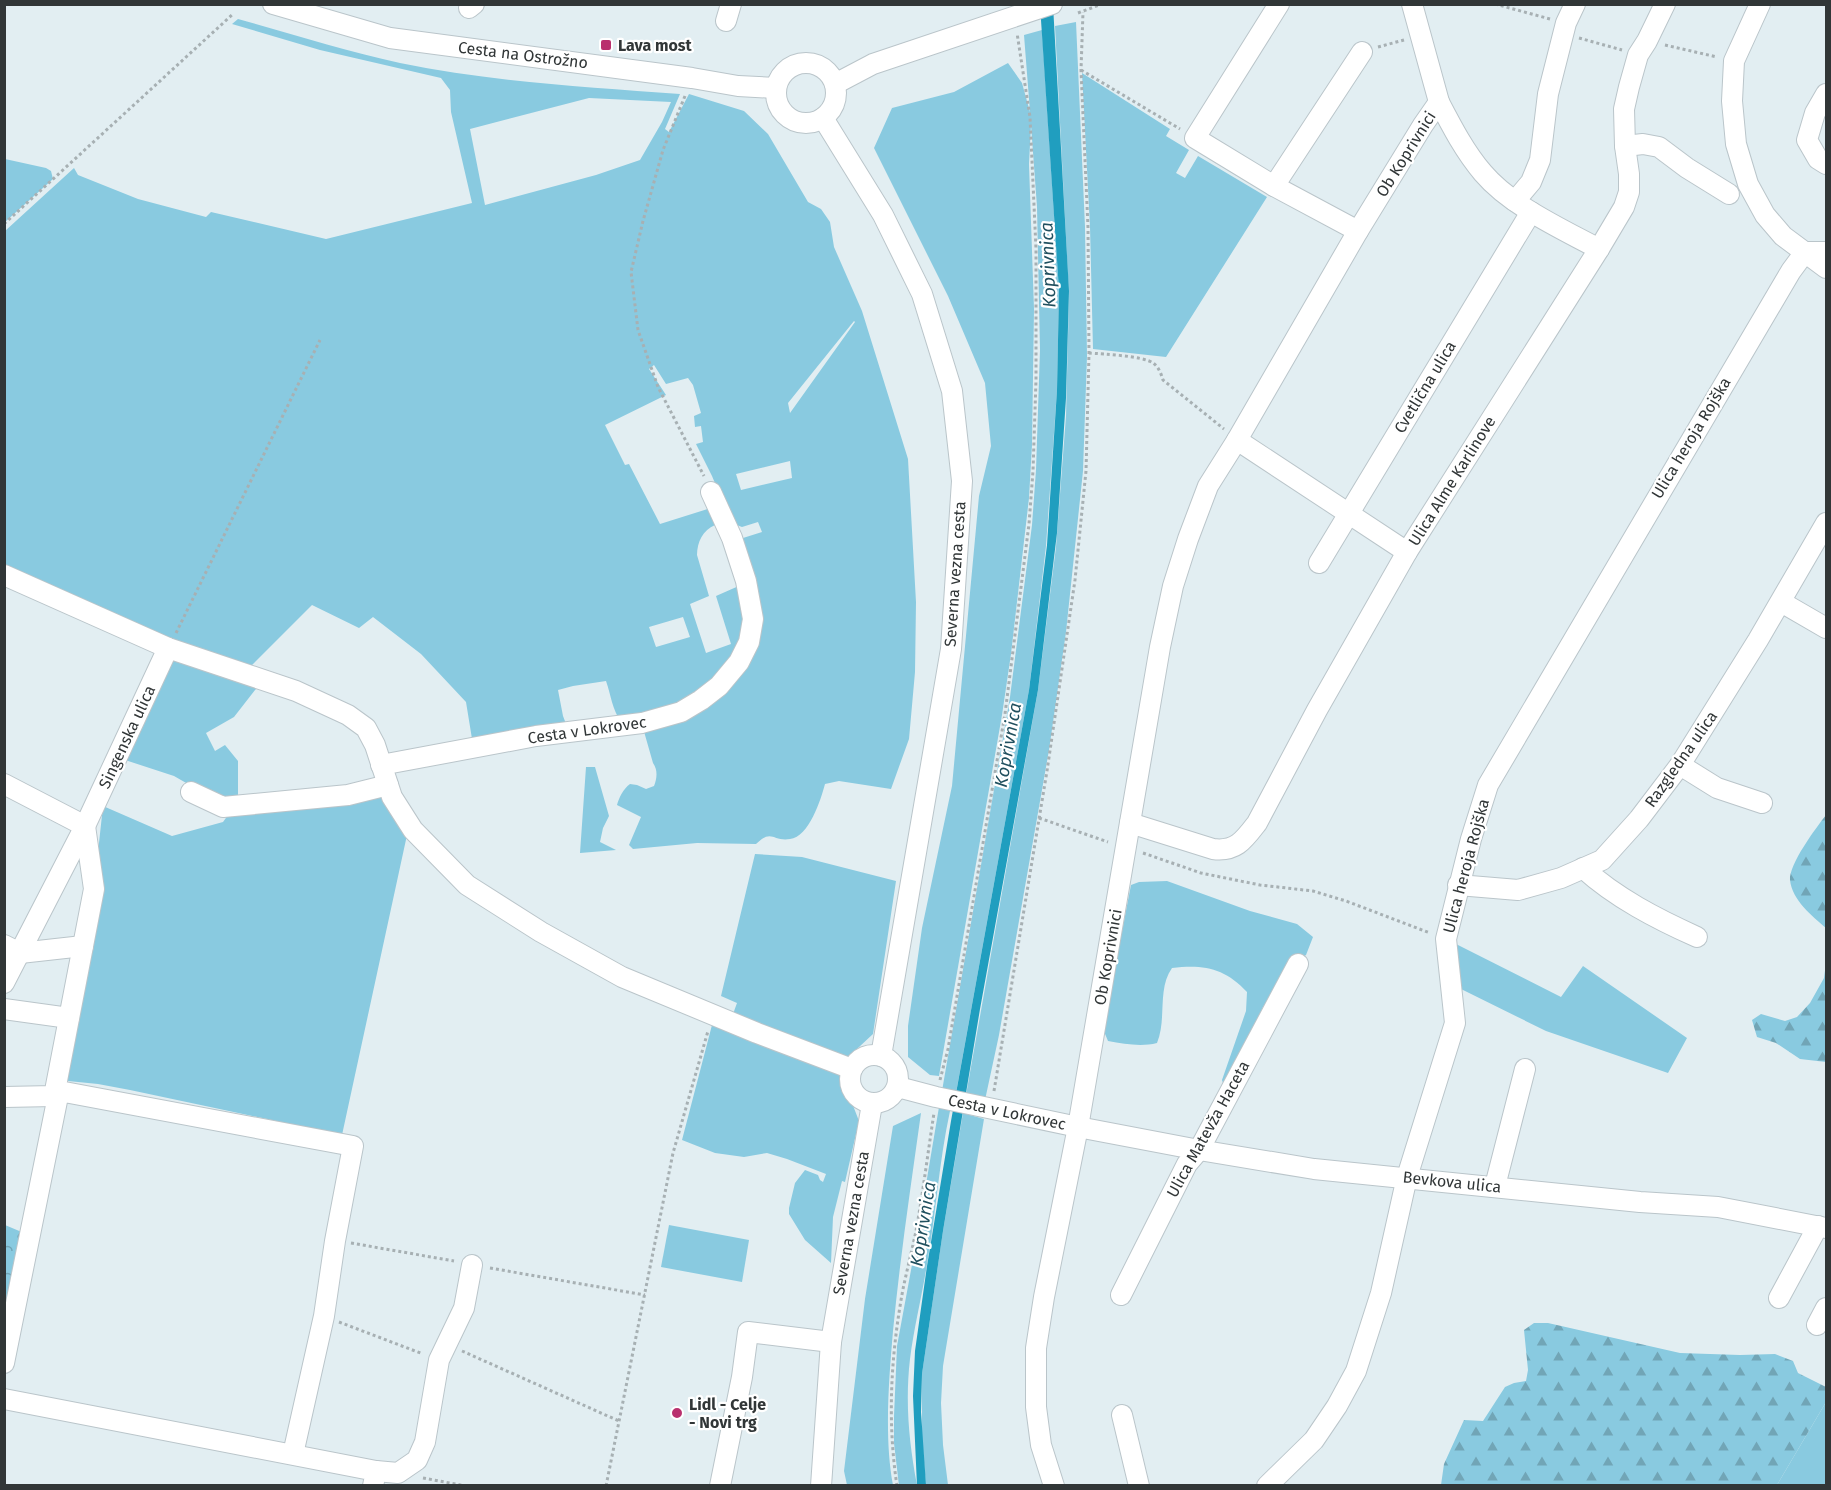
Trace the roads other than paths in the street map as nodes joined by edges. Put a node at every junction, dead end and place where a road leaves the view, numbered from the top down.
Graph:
1 (273, 4) edge
2 (1052, 4) edge
3 (1279, 4) edge
4 (1412, 4) edge
5 (1575, 4) edge
6 (1665, 4) edge
7 (1760, 4) edge
8 (1362, 52) road end
9 (835, 84) junction
10 (776, 88) junction
11 (1827, 94) edge
12 (1439, 102) junction
13 (823, 118) junction
14 (1625, 146) junction
15 (1827, 164) edge
16 (1275, 186) junction
17 (1729, 194) dead end
18 (1515, 201) junction
19 (1532, 212) junction
20 (1358, 231) junction
21 (1599, 249) junction
22 (1805, 252) junction
23 (1827, 252) edge
24 (1827, 268) edge
25 (1237, 440) junction
26 (711, 492) road end
27 (1349, 513) junction
28 (1827, 523) edge
29 (1407, 552) junction
30 (1319, 563) dead end
31 (4, 575) edge
32 (1781, 602) junction
33 (1827, 628) edge
34 (168, 648) junction
35 (381, 765) junction
36 (1680, 765) junction
37 (4, 784) edge
38 (388, 785) junction
39 (191, 792) dead end
40 (1762, 803) dead end
41 (1130, 823) junction
42 (85, 826) junction
43 (1583, 868) junction
44 (1458, 885) junction
45 (1697, 938) dead end
46 (83, 946) junction
47 (12, 949) edge
48 (1298, 964) dead end
49 (4, 983) edge
50 (4, 1010) edge
51 (69, 1018) junction
52 (881, 1056) junction
53 (852, 1069) junction
54 (1525, 1069) dead end
55 (898, 1087) junction
56 (4, 1097) edge
57 (872, 1104) junction
58 (1078, 1127) junction
59 (1199, 1150) junction
60 (1407, 1177) junction
61 (1495, 1186) junction
62 (1822, 1227) edge
63 (472, 1265) dead end
64 (1121, 1295) dead end
65 (1779, 1298) dead end
66 (1827, 1308) edge
67 (1817, 1325) dead end
68 (831, 1342) junction
69 (4, 1363) edge
70 (4, 1399) edge
71 (1122, 1415) dead end
72 (293, 1454) junction
73 (374, 1478) edge
74 (720, 1485) edge
75 (821, 1485) edge
76 (1054, 1485) edge
77 (1139, 1485) edge
78 (1267, 1485) edge

1 - 10 street, Cesta na Ostrožno
2 - 9 street
3 - 16 street
4 - 12 street, Ob Koprivnici
5 - 18 street
6 - 14 street, Ulica Alme Karlinove
7 - 22 street
8 - 16 street
9 - 10 street
9 - 13 street
10 - 13 street
11 - 15 street
12 - 18 street
12 - 20 street, Ob Koprivnici
13 - 52 street, Severna vezna cesta
14 - 17 street
14 - 21 street, Ulica Alme Karlinove
16 - 20 street
18 - 19 street
19 - 21 street
19 - 27 street, Cvetlična ulica
20 - 25 street, Ob Koprivnici
21 - 29 street, Ulica Alme Karlinove
22 - 23 street
22 - 24 street
22 - 44 street, Ulica heroja Rojška
25 - 27 street
25 - 41 street, Ob Koprivnici
26 - 35 street, Cesta v Lokrovec
27 - 29 street
27 - 30 street, Cvetlična ulica
28 - 32 street, Razgledna ulica
29 - 41 street, Ulica Alme Karlinove
31 - 34 street
32 - 33 street
32 - 36 street, Razgledna ulica
34 - 35 street
34 - 42 street, Singenska ulica
35 - 38 street
36 - 40 street
36 - 43 street, Razgledna ulica
37 - 42 street
38 - 39 street
38 - 53 street
41 - 58 street, Ob Koprivnici
42 - 46 street
42 - 47 street, Singenska ulica
43 - 44 street, Razgledna ulica
43 - 45 street
44 - 60 street, Ulica heroja Rojška
46 - 47 street
46 - 51 street
47 - 49 street, Singenska ulica
48 - 59 street, Ulica Matevža Haceta
50 - 51 street
51 - 56 street
52 - 53 street
52 - 55 street
53 - 57 street
54 - 61 street
55 - 57 street
55 - 58 street, Cesta v Lokrovec
57 - 68 street, Severna vezna cesta
58 - 59 street, Bevkova ulica
58 - 76 street, Ob Koprivnici
59 - 60 street, Bevkova ulica
59 - 64 street, Ulica Matevža Haceta
60 - 61 street, Bevkova ulica
60 - 78 street, Ulica heroja Rojška
61 - 62 street, Bevkova ulica
62 - 65 street
63 - 73 street
66 - 67 street
68 - 74 street
68 - 75 street, Severna vezna cesta
69 - 72 street
70 - 72 street
71 - 77 street
72 - 73 street

